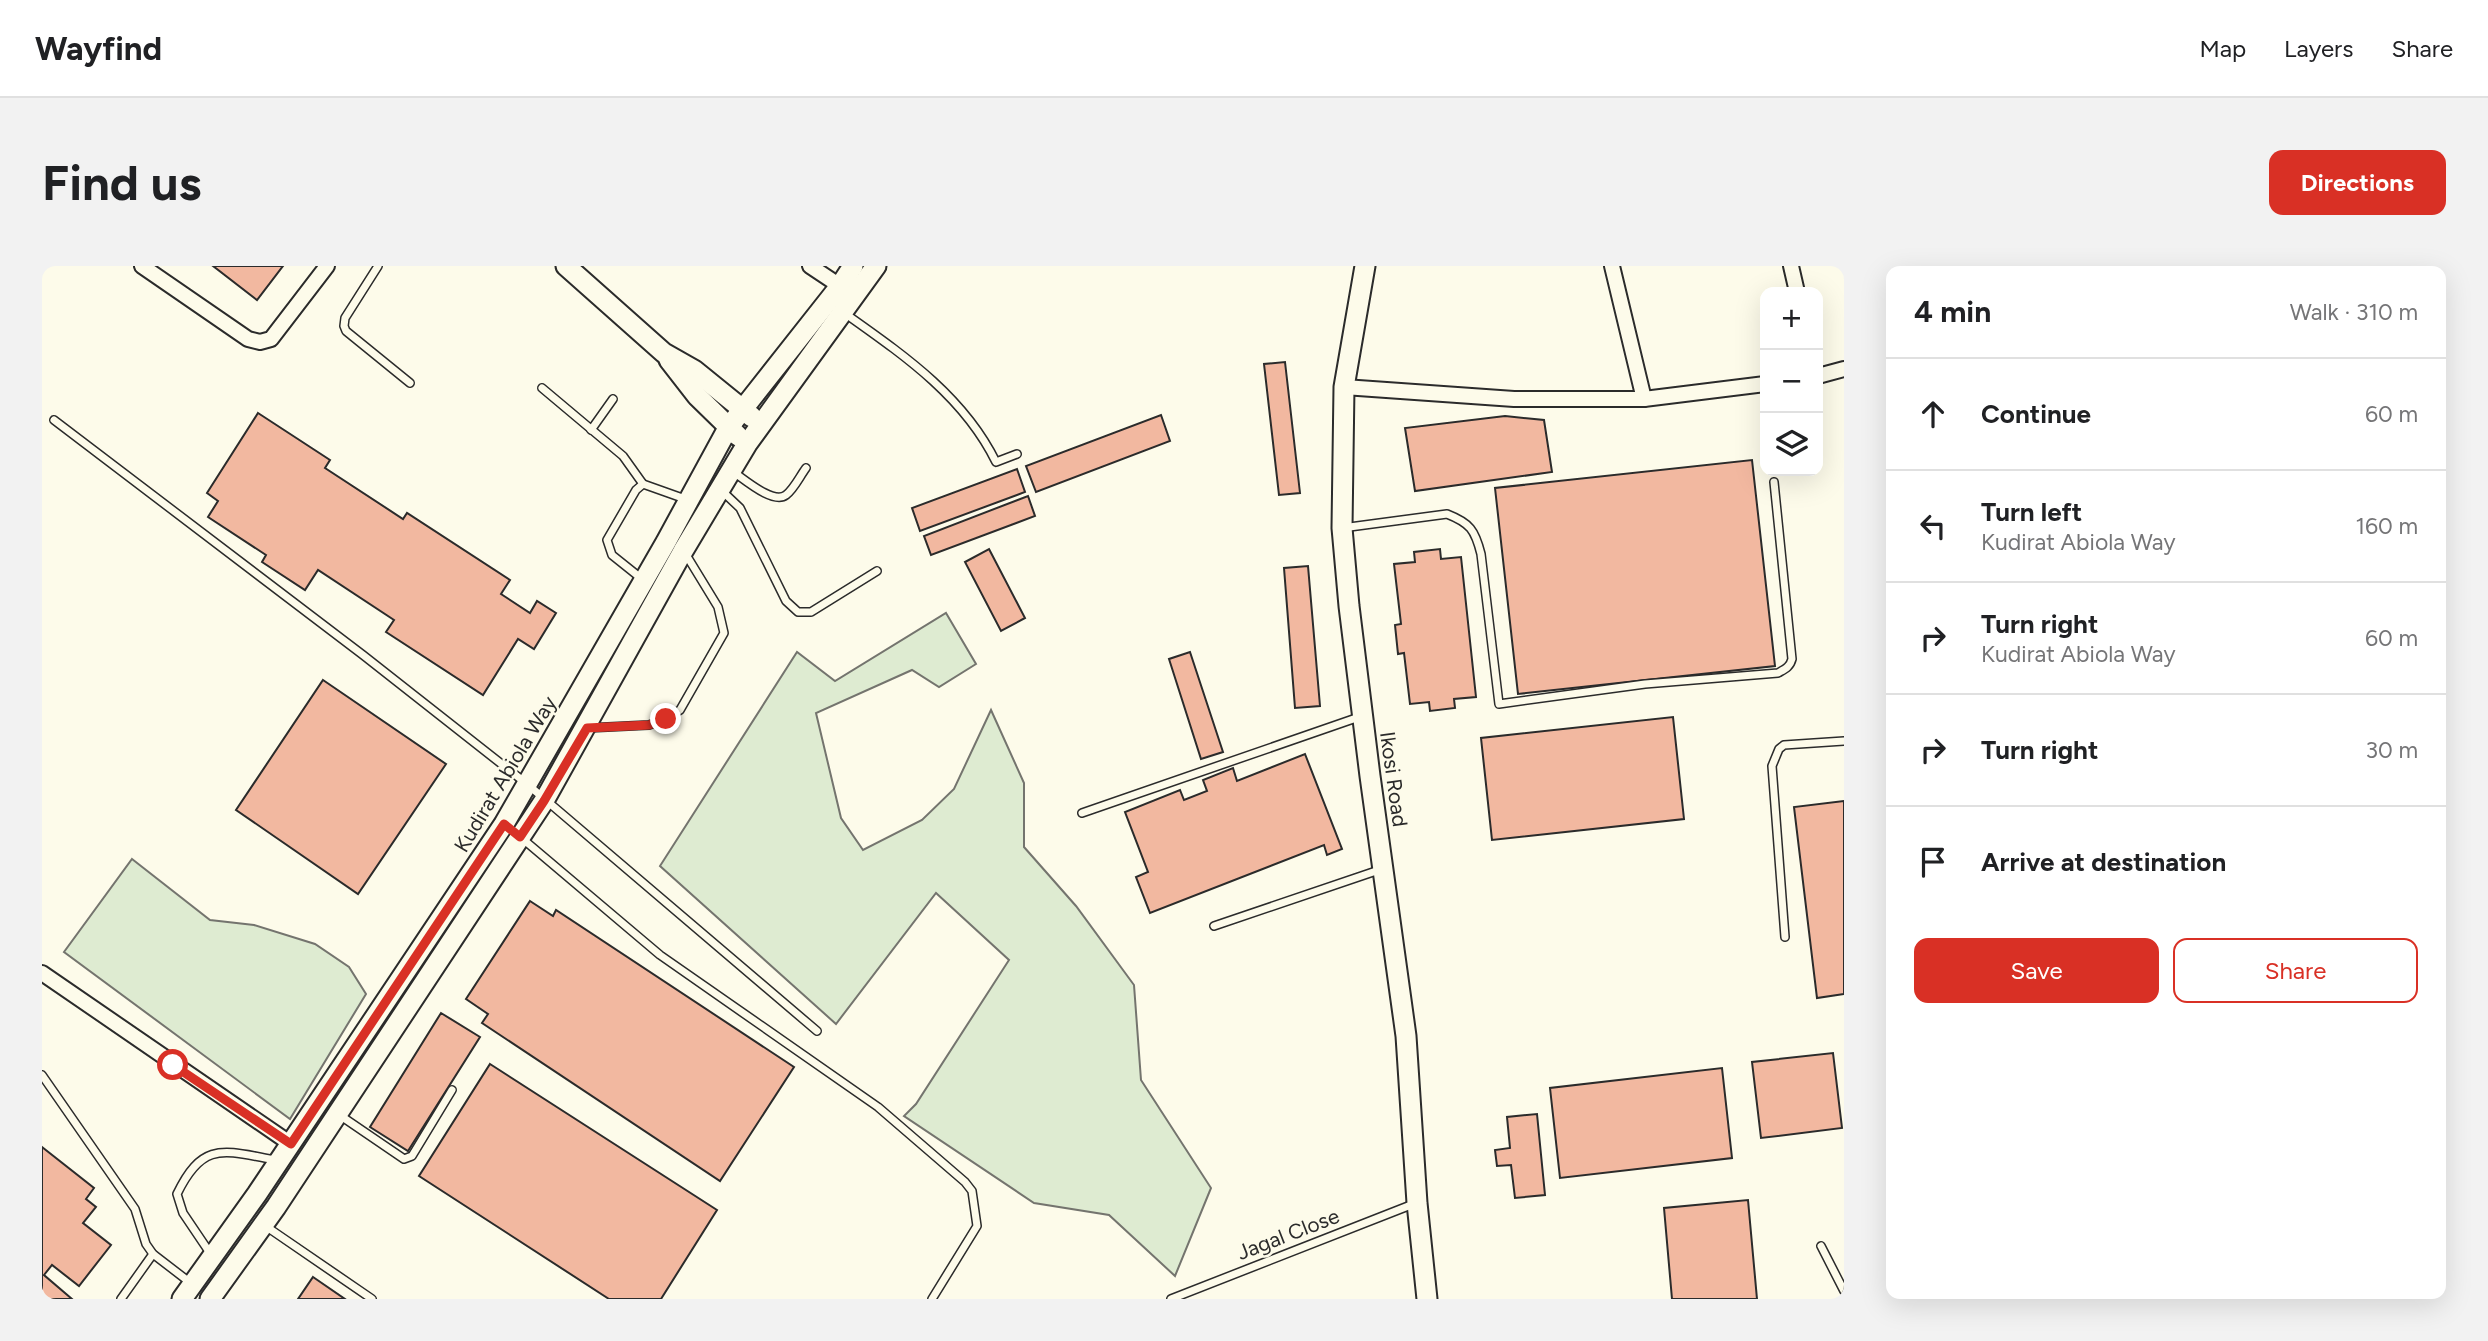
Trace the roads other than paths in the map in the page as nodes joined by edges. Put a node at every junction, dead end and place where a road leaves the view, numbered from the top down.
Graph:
1 (142, 266) edge
2 (327, 266) edge
3 (378, 266) edge
4 (566, 266) edge
5 (810, 266) edge
6 (853, 266) edge
7 (876, 266) edge
8 (1365, 266) edge
9 (1612, 266) edge
10 (1791, 266) edge
11 (840, 286) junction
12 (1796, 287) edge
13 (843, 311) junction
14 (664, 353) junction
15 (1844, 369) edge
16 (1823, 375) edge
17 (410, 383) dead end
18 (1760, 385) edge
19 (1344, 387) junction
20 (542, 388) dead end
21 (613, 399) dead end
22 (1644, 399) junction
23 (743, 409) junction
24 (54, 420) dead end
25 (761, 426) junction
26 (727, 428) junction
27 (591, 430) junction
28 (747, 444) junction
29 (1017, 454) dead end
30 (806, 468) dead end
31 (731, 470) junction
32 (1774, 482) dead end
33 (643, 484) junction
34 (720, 489) junction
35 (688, 500) junction
36 (1342, 528) junction
37 (683, 551) junction
38 (877, 571) dead end
39 (644, 580) junction
40 (1362, 716) junction
41 (587, 728) junction
42 (1844, 741) edge
43 (527, 785) junction
44 (544, 801) junction
45 (1082, 813) dead end
46 (504, 824) junction
47 (520, 837) junction
48 (1383, 869) junction
49 (1214, 926) dead end
50 (1785, 937) dead end
51 (42, 973) edge
52 (817, 1031) dead end
53 (42, 1075) edge
54 (452, 1090) dead end
55 (337, 1114) junction
56 (291, 1144) junction
57 (280, 1161) junction
58 (1417, 1203) junction
59 (264, 1224) junction
60 (1821, 1246) dead end
61 (153, 1254) junction
62 (212, 1257) junction
63 (1844, 1291) edge
64 (187, 1292) edge
65 (121, 1299) edge
66 (210, 1299) edge
67 (372, 1299) edge
68 (932, 1299) edge
69 (1171, 1299) edge
70 (1427, 1299) edge

1 - 2 street
3 - 17 lane
4 - 14 main road
5 - 11 street
6 - 11 main road, Kudirat Abiola Way
7 - 13 main road, Kudirat Abiola Way
8 - 19 main road, Ikosi Road
9 - 22 street
10 - 12 street
11 - 23 main road, Kudirat Abiola Way
13 - 25 main road, Kudirat Abiola Way
13 - 29 lane
14 - 23 main road
14 - 26 main road
15 - 16 street
18 - 22 street
19 - 22 street
19 - 36 main road, Ikosi Road
20 - 27 lane
21 - 27 lane
23 - 25 main road
23 - 26 main road, Kudirat Abiola Way
24 - 43 lane
25 - 28 main road, Kudirat Abiola Way
26 - 28 main road
26 - 35 main road, Kudirat Abiola Way
27 - 33 lane
28 - 31 main road, Kudirat Abiola Way
30 - 31 lane
31 - 34 main road, Kudirat Abiola Way
32 - 36 lane
33 - 35 lane
33 - 39 lane
34 - 37 main road, Kudirat Abiola Way
34 - 38 lane
35 - 39 main road, Kudirat Abiola Way
36 - 40 main road, Ikosi Road
37 - 41 main road, Kudirat Abiola Way
37 - 41 lane
39 - 43 main road, Kudirat Abiola Way
40 - 45 lane
40 - 48 main road, Ikosi Road
41 - 44 main road, Kudirat Abiola Way
42 - 50 lane
43 - 44 lane
43 - 46 main road, Kudirat Abiola Way
44 - 47 main road, Kudirat Abiola Way
44 - 52 lane
46 - 47 lane
46 - 56 main road, Kudirat Abiola Way
47 - 55 main road, Kudirat Abiola Way
47 - 68 lane
48 - 49 lane
48 - 58 main road, Ikosi Road
51 - 56 street
53 - 61 lane
54 - 55 lane
55 - 59 main road, Kudirat Abiola Way
56 - 57 main road, Kudirat Abiola Way
57 - 62 main road, Kudirat Abiola Way
57 - 62 lane
58 - 69 lane, Jagal Close
58 - 70 main road, Ikosi Road
59 - 66 main road, Kudirat Abiola Way
59 - 67 lane
60 - 63 lane
61 - 64 lane
61 - 65 lane
62 - 64 main road, Kudirat Abiola Way

